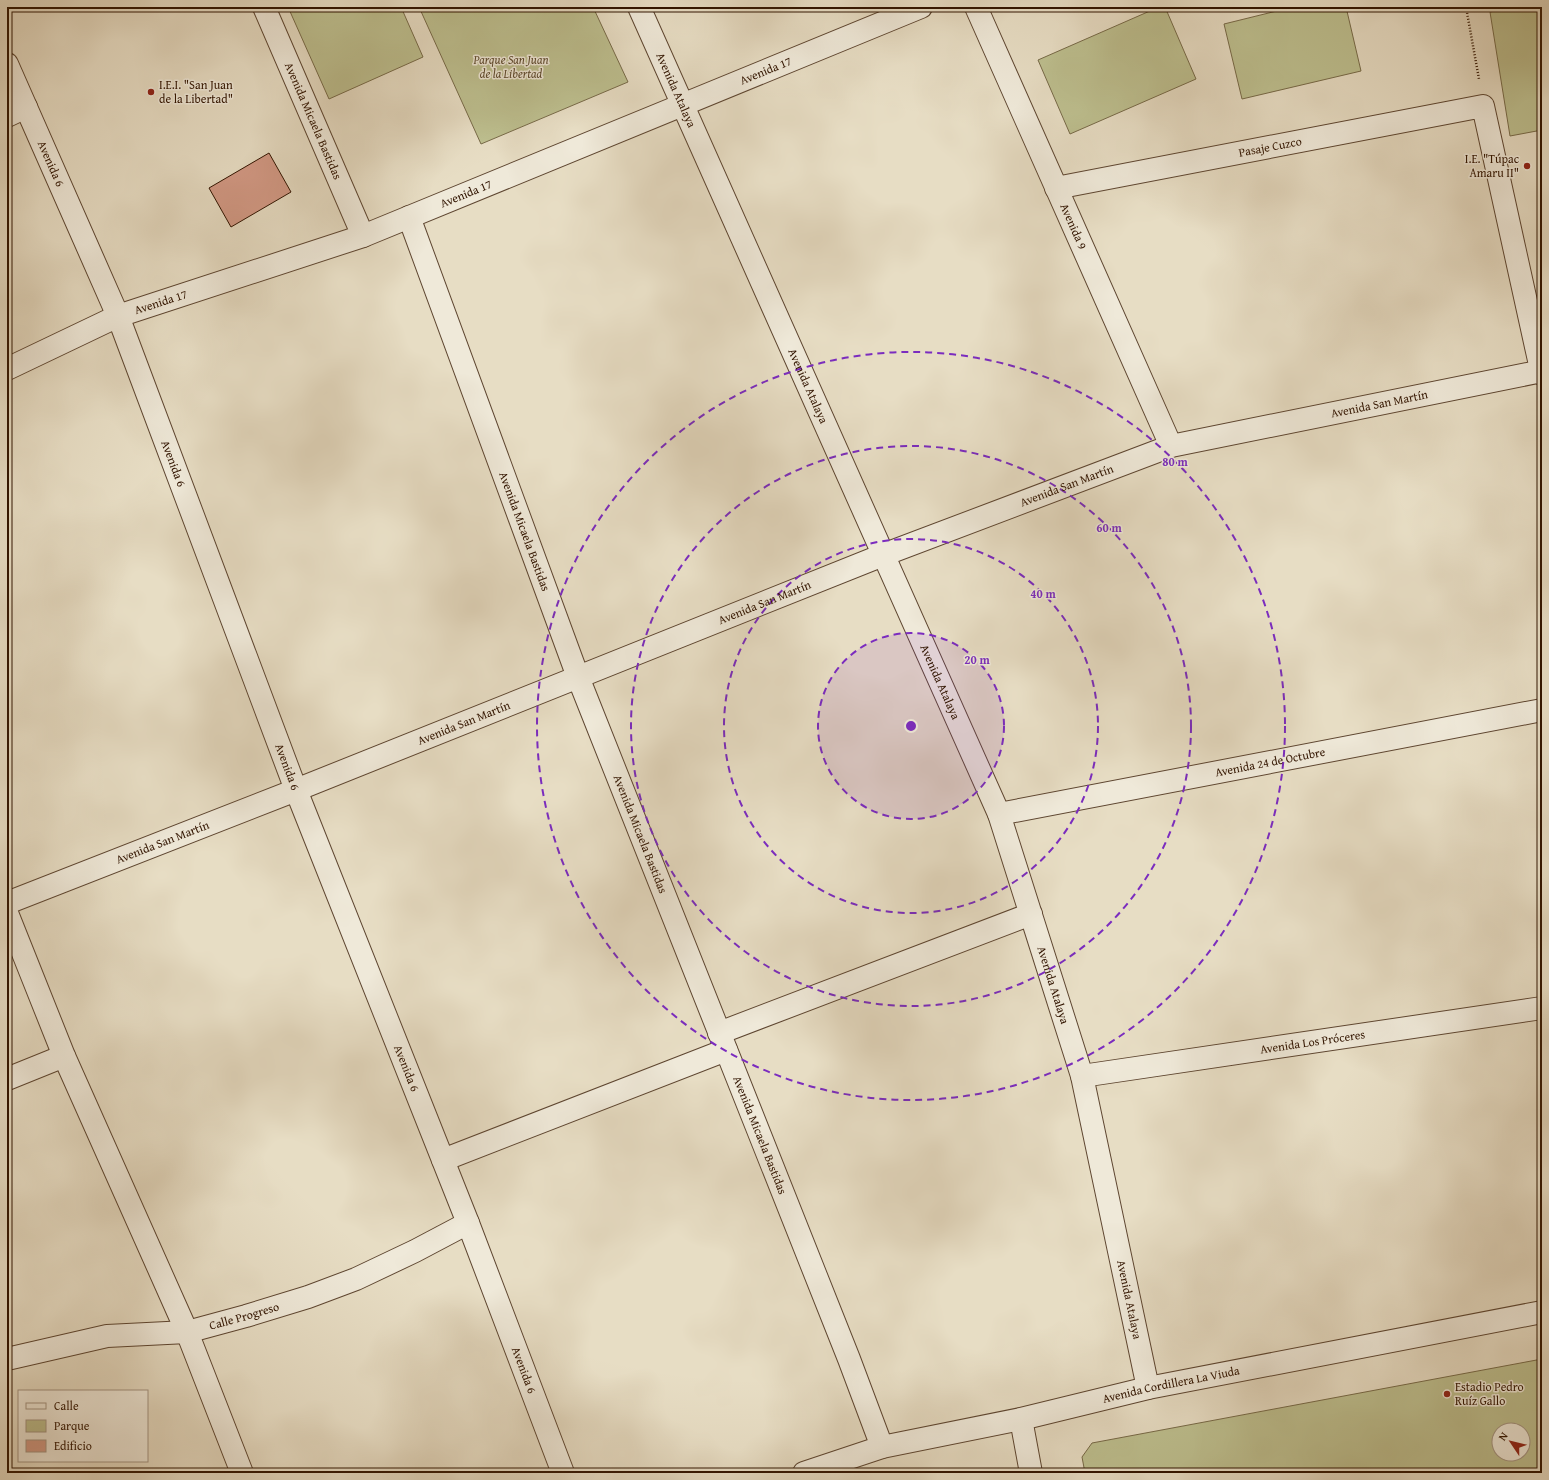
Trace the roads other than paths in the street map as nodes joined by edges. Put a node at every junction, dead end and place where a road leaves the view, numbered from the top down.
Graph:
1 (264, 7) edge
2 (639, 7) edge
3 (921, 7) edge
4 (976, 7) edge
5 (7, 64) edge
6 (683, 105) junction
7 (26, 107) junction
8 (7, 116) edge
9 (1056, 188) junction
10 (409, 217) junction
11 (362, 236) junction
12 (118, 316) junction
13 (7, 369) edge
14 (1542, 371) edge
15 (1542, 374) edge
16 (1171, 446) junction
17 (883, 555) junction
18 (578, 677) junction
19 (1542, 710) edge
20 (296, 790) junction
21 (999, 814) junction
22 (7, 902) edge
23 (7, 913) edge
24 (1031, 914) junction
25 (1542, 1008) edge
26 (723, 1041) junction
27 (64, 1056) junction
28 (1082, 1076) junction
29 (7, 1079) edge
30 (443, 1160) junction
31 (468, 1223) junction
32 (1542, 1312) edge
33 (187, 1332) junction
34 (7, 1359) edge
35 (1148, 1388) junction
36 (1021, 1419) junction
37 (882, 1447) junction
38 (242, 1473) edge
39 (563, 1473) edge
40 (804, 1473) edge
41 (1031, 1473) edge

1 - 11 street, Avenida Micaela Bastidas
2 - 6 street, Avenida Atalaya
3 - 6 street, Avenida 17
4 - 9 street, Avenida 9
5 - 7 street, Avenida 6
6 - 10 street, Avenida 17
6 - 17 street, Avenida Atalaya
7 - 8 street
7 - 12 street, Avenida 6
9 - 14 street, Pasaje Cuzco
9 - 16 street, Avenida 9
10 - 11 street, Avenida 17
10 - 18 street, Avenida Micaela Bastidas
11 - 12 street, Avenida 17
12 - 13 street, Avenida 17
12 - 20 street, Avenida 6
14 - 15 street
14 - 16 street, Avenida San Martín
16 - 17 street, Avenida San Martín
17 - 18 street, Avenida San Martín
17 - 21 street, Avenida Atalaya
18 - 20 street, Avenida San Martín
18 - 26 street, Avenida Micaela Bastidas
19 - 21 street, Avenida 24 de Octubre
20 - 22 street, Avenida San Martín
20 - 30 street, Avenida 6
21 - 24 street, Avenida Atalaya
23 - 27 street
24 - 26 street
24 - 28 street, Avenida Atalaya
25 - 28 street, Avenida Los Próceres
26 - 30 street
26 - 37 street, Avenida Micaela Bastidas
27 - 29 street
27 - 33 street
28 - 35 street, Avenida Atalaya
30 - 31 street, Avenida 6
31 - 33 street, Calle Progreso
31 - 39 street, Avenida 6
32 - 35 street, Avenida Cordillera La Viuda
33 - 34 street, Calle Progreso
33 - 38 street
35 - 36 street, Avenida Cordillera La Viuda
36 - 37 street, Avenida Cordillera La Viuda
36 - 41 street
37 - 40 street, Avenida Cordillera La Viuda

